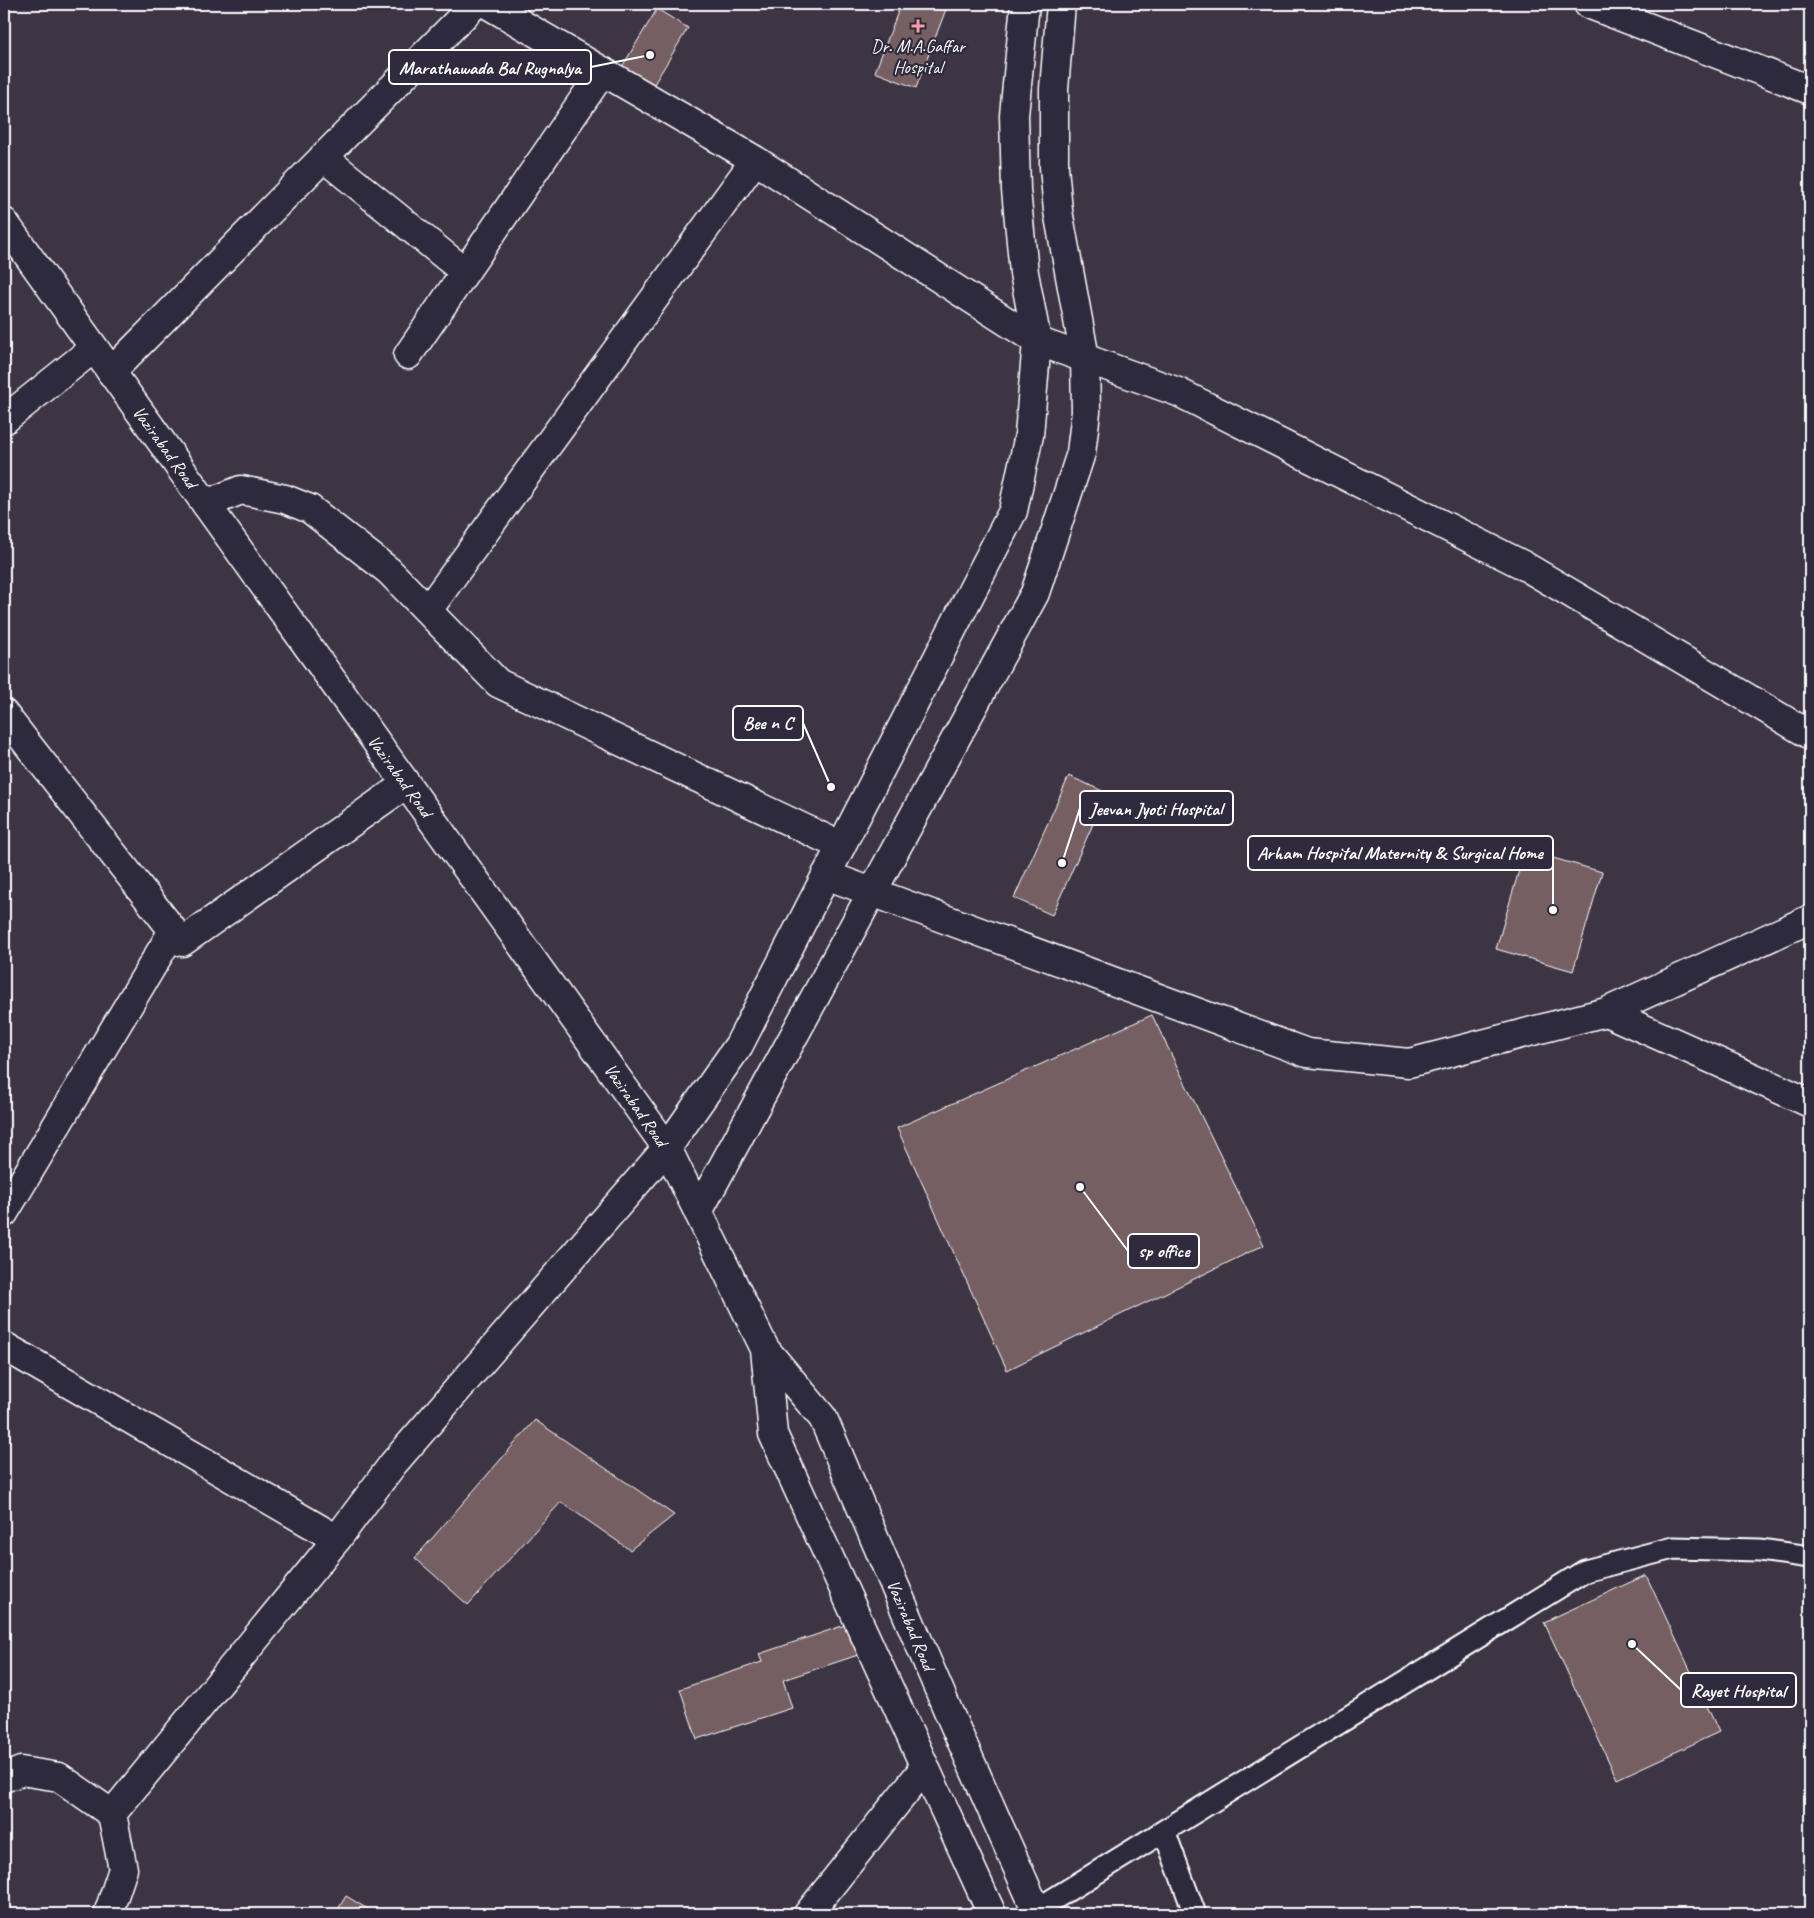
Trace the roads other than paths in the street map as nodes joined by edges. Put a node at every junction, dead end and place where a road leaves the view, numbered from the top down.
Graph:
1 (475, 4) edge
2 (487, 4) edge
3 (1025, 4) edge
4 (1061, 4) edge
5 (1588, 4) edge
6 (603, 71) junction
7 (1810, 90) edge
8 (323, 157) junction
9 (755, 160) junction
10 (4, 222) edge
11 (466, 272) junction
12 (1037, 341) junction
13 (94, 348) junction
14 (408, 355) dead end
15 (1085, 358) junction
16 (111, 372) junction
17 (4, 420) edge
18 (206, 504) junction
19 (428, 610) junction
20 (4, 714) edge
21 (1810, 735) edge
22 (406, 784) junction
23 (841, 846) junction
24 (826, 874) junction
25 (872, 892) junction
26 (1810, 919) edge
27 (173, 930) junction
28 (1606, 1012) junction
29 (1810, 1103) edge
30 (667, 1148) junction
31 (698, 1212) junction
32 (4, 1213) edge
33 (4, 1346) edge
34 (765, 1349) junction
35 (337, 1539) junction
36 (1810, 1557) edge
37 (925, 1768) junction
38 (4, 1778) edge
39 (112, 1814) junction
40 (1164, 1832) junction
41 (1037, 1912) edge
42 (108, 1914) edge
43 (808, 1914) edge
44 (992, 1914) edge
45 (1195, 1914) edge

1 - 8 street
2 - 6 street
3 - 12 street
4 - 15 street
5 - 7 street
6 - 9 street
6 - 11 street
8 - 11 street
8 - 16 street
9 - 12 street
9 - 19 street
10 - 13 street, Vazirabad Road
11 - 14 street
12 - 15 street
12 - 23 street
13 - 16 street, Vazirabad Road
13 - 17 street
15 - 21 street
15 - 25 street
16 - 18 street, Vazirabad Road
18 - 19 street
18 - 22 street, Vazirabad Road
19 - 23 street
20 - 27 street
22 - 27 street
22 - 30 street, Vazirabad Road
23 - 24 street
24 - 25 street
24 - 30 street
25 - 28 street
25 - 31 street
26 - 28 street
27 - 32 street
28 - 29 street
30 - 31 street, Vazirabad Road
30 - 35 street
31 - 34 street, Vazirabad Road
33 - 35 street
34 - 37 street, Vazirabad Road
34 - 41 street, Vazirabad Road
35 - 39 street
36 - 40 lane
37 - 43 street
37 - 44 street, Vazirabad Road
38 - 39 street
39 - 42 street
40 - 41 lane
40 - 45 lane

